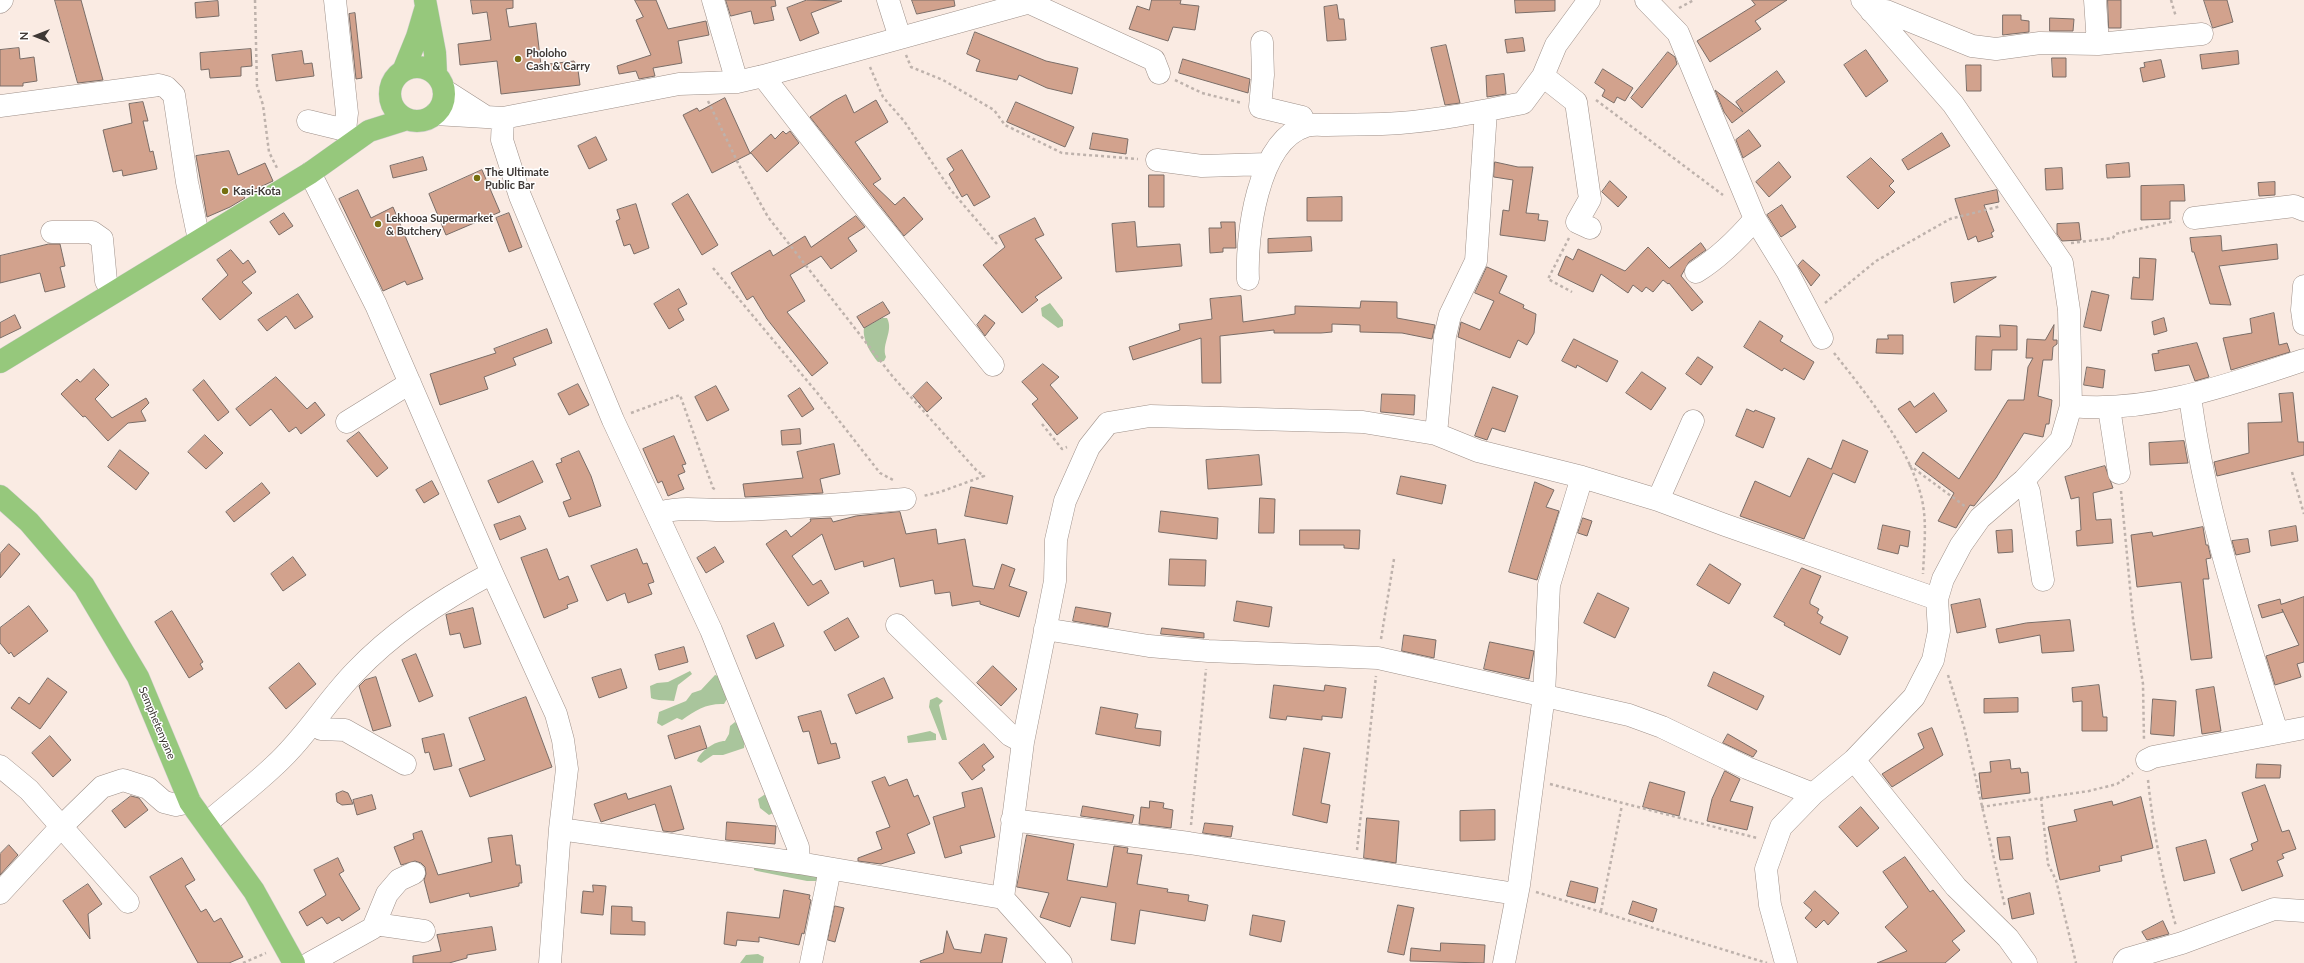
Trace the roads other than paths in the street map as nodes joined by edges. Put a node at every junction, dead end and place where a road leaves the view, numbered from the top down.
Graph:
1 (335, 0) edge
2 (713, 0) edge
3 (888, 0) edge
4 (1589, 0) edge
5 (1646, 0) edge
6 (2095, 0) edge
7 (1034, 2) edge
8 (425, 3) edge
9 (1866, 6) edge
10 (2202, 34) dead end
11 (900, 38) junction
12 (1262, 42) dead end
13 (2098, 44) junction
14 (404, 69) junction
15 (1159, 73) road end
16 (763, 76) junction
17 (1543, 76) junction
18 (440, 82) junction
19 (737, 82) junction
20 (390, 97) junction
21 (0, 106) edge
22 (1486, 111) junction
23 (435, 114) junction
24 (493, 117) junction
25 (407, 119) junction
26 (308, 121) dead end
27 (1306, 126) junction
28 (356, 133) junction
29 (1157, 160) road end
30 (1268, 164) junction
31 (310, 172) junction
32 (2304, 210) edge
33 (1753, 213) junction
34 (2194, 218) road end
35 (1583, 225) road end
36 (52, 232) dead end
37 (199, 240) junction
38 (1696, 272) dead end
39 (1248, 280) dead end
40 (2304, 286) edge
41 (112, 292) junction
42 (2304, 324) edge
43 (1822, 338) road end
44 (2304, 360) edge
45 (0, 362) edge
46 (993, 365) dead end
47 (410, 383) junction
48 (2190, 396) junction
49 (2071, 406) junction
50 (2109, 408) junction
51 (1693, 421) dead end
52 (348, 422) dead end
53 (1436, 434) junction
54 (2119, 473) road end
55 (1582, 477) junction
56 (2024, 480) junction
57 (0, 496) edge
58 (905, 499) road end
59 (1658, 500) junction
60 (657, 514) junction
61 (492, 573) junction
62 (2043, 580) dead end
63 (1930, 596) junction
64 (897, 625) dead end
65 (1045, 629) junction
66 (1544, 695) junction
67 (313, 722) junction
68 (2304, 728) edge
69 (2278, 732) junction
70 (1023, 742) junction
71 (1854, 760) junction
72 (2146, 760) road end
73 (405, 764) dead end
74 (0, 766) edge
75 (1813, 794) junction
76 (190, 802) junction
77 (1012, 820) junction
78 (207, 823) junction
79 (60, 828) junction
80 (560, 828) junction
81 (798, 863) junction
82 (830, 869) junction
83 (414, 873) dead end
84 (1517, 890) junction
85 (0, 893) edge
86 (1002, 898) junction
87 (128, 902) dead end
88 (2304, 911) edge
89 (375, 924) junction
90 (424, 931) dead end
91 (289, 954) edge
92 (310, 963) edge
93 (550, 963) edge
94 (811, 963) edge
95 (1061, 963) edge
96 (1504, 963) edge
97 (1786, 963) edge
98 (2026, 963) edge
99 (2124, 963) edge

1 - 28 street
2 - 19 street
3 - 11 street
4 - 17 street
5 - 33 street
6 - 13 street
7 - 11 street
7 - 15 street
8 - 14 main road
8 - 18 main road
9 - 13 street
9 - 49 street
10 - 13 street
11 - 16 street
12 - 27 street
14 - 18 main road
14 - 20 main road
16 - 19 street
16 - 46 street
17 - 22 street
17 - 35 street
18 - 23 main road
18 - 24 street
19 - 24 street
20 - 25 main road
20 - 28 main road
21 - 37 street
22 - 27 street
22 - 53 street
23 - 24 street
23 - 25 main road
24 - 60 street
25 - 28 main road
26 - 28 street
27 - 30 street
28 - 31 main road
29 - 30 street
30 - 39 street
31 - 37 main road
31 - 47 street
32 - 34 street
33 - 38 street
33 - 43 street
36 - 41 street
37 - 41 main road
40 - 42 street
41 - 45 main road
44 - 48 street
47 - 52 street
47 - 61 street
48 - 50 street
48 - 69 street
49 - 50 street
49 - 56 street
50 - 54 street
51 - 59 street
53 - 55 street
53 - 65 street
55 - 59 street
55 - 66 street
56 - 62 street
56 - 63 street
57 - 76 main road, Semphetenyane
58 - 60 street
59 - 63 street
60 - 81 street
61 - 67 street
61 - 80 street
63 - 71 street
64 - 70 street
65 - 66 street
65 - 70 street
66 - 75 street
66 - 84 street
67 - 73 street
67 - 78 street
68 - 69 street
69 - 72 street
70 - 77 street
71 - 75 street
71 - 98 street
74 - 79 street
75 - 97 street
76 - 78 main road, Semphetenyane
76 - 79 street
77 - 84 street
77 - 86 street
78 - 91 main road, Semphetenyane
79 - 85 street
79 - 87 street
80 - 81 street
80 - 93 street
81 - 82 street
82 - 86 street
82 - 94 street
83 - 89 street
84 - 96 street
86 - 95 street
88 - 99 street
89 - 90 street
89 - 92 street

